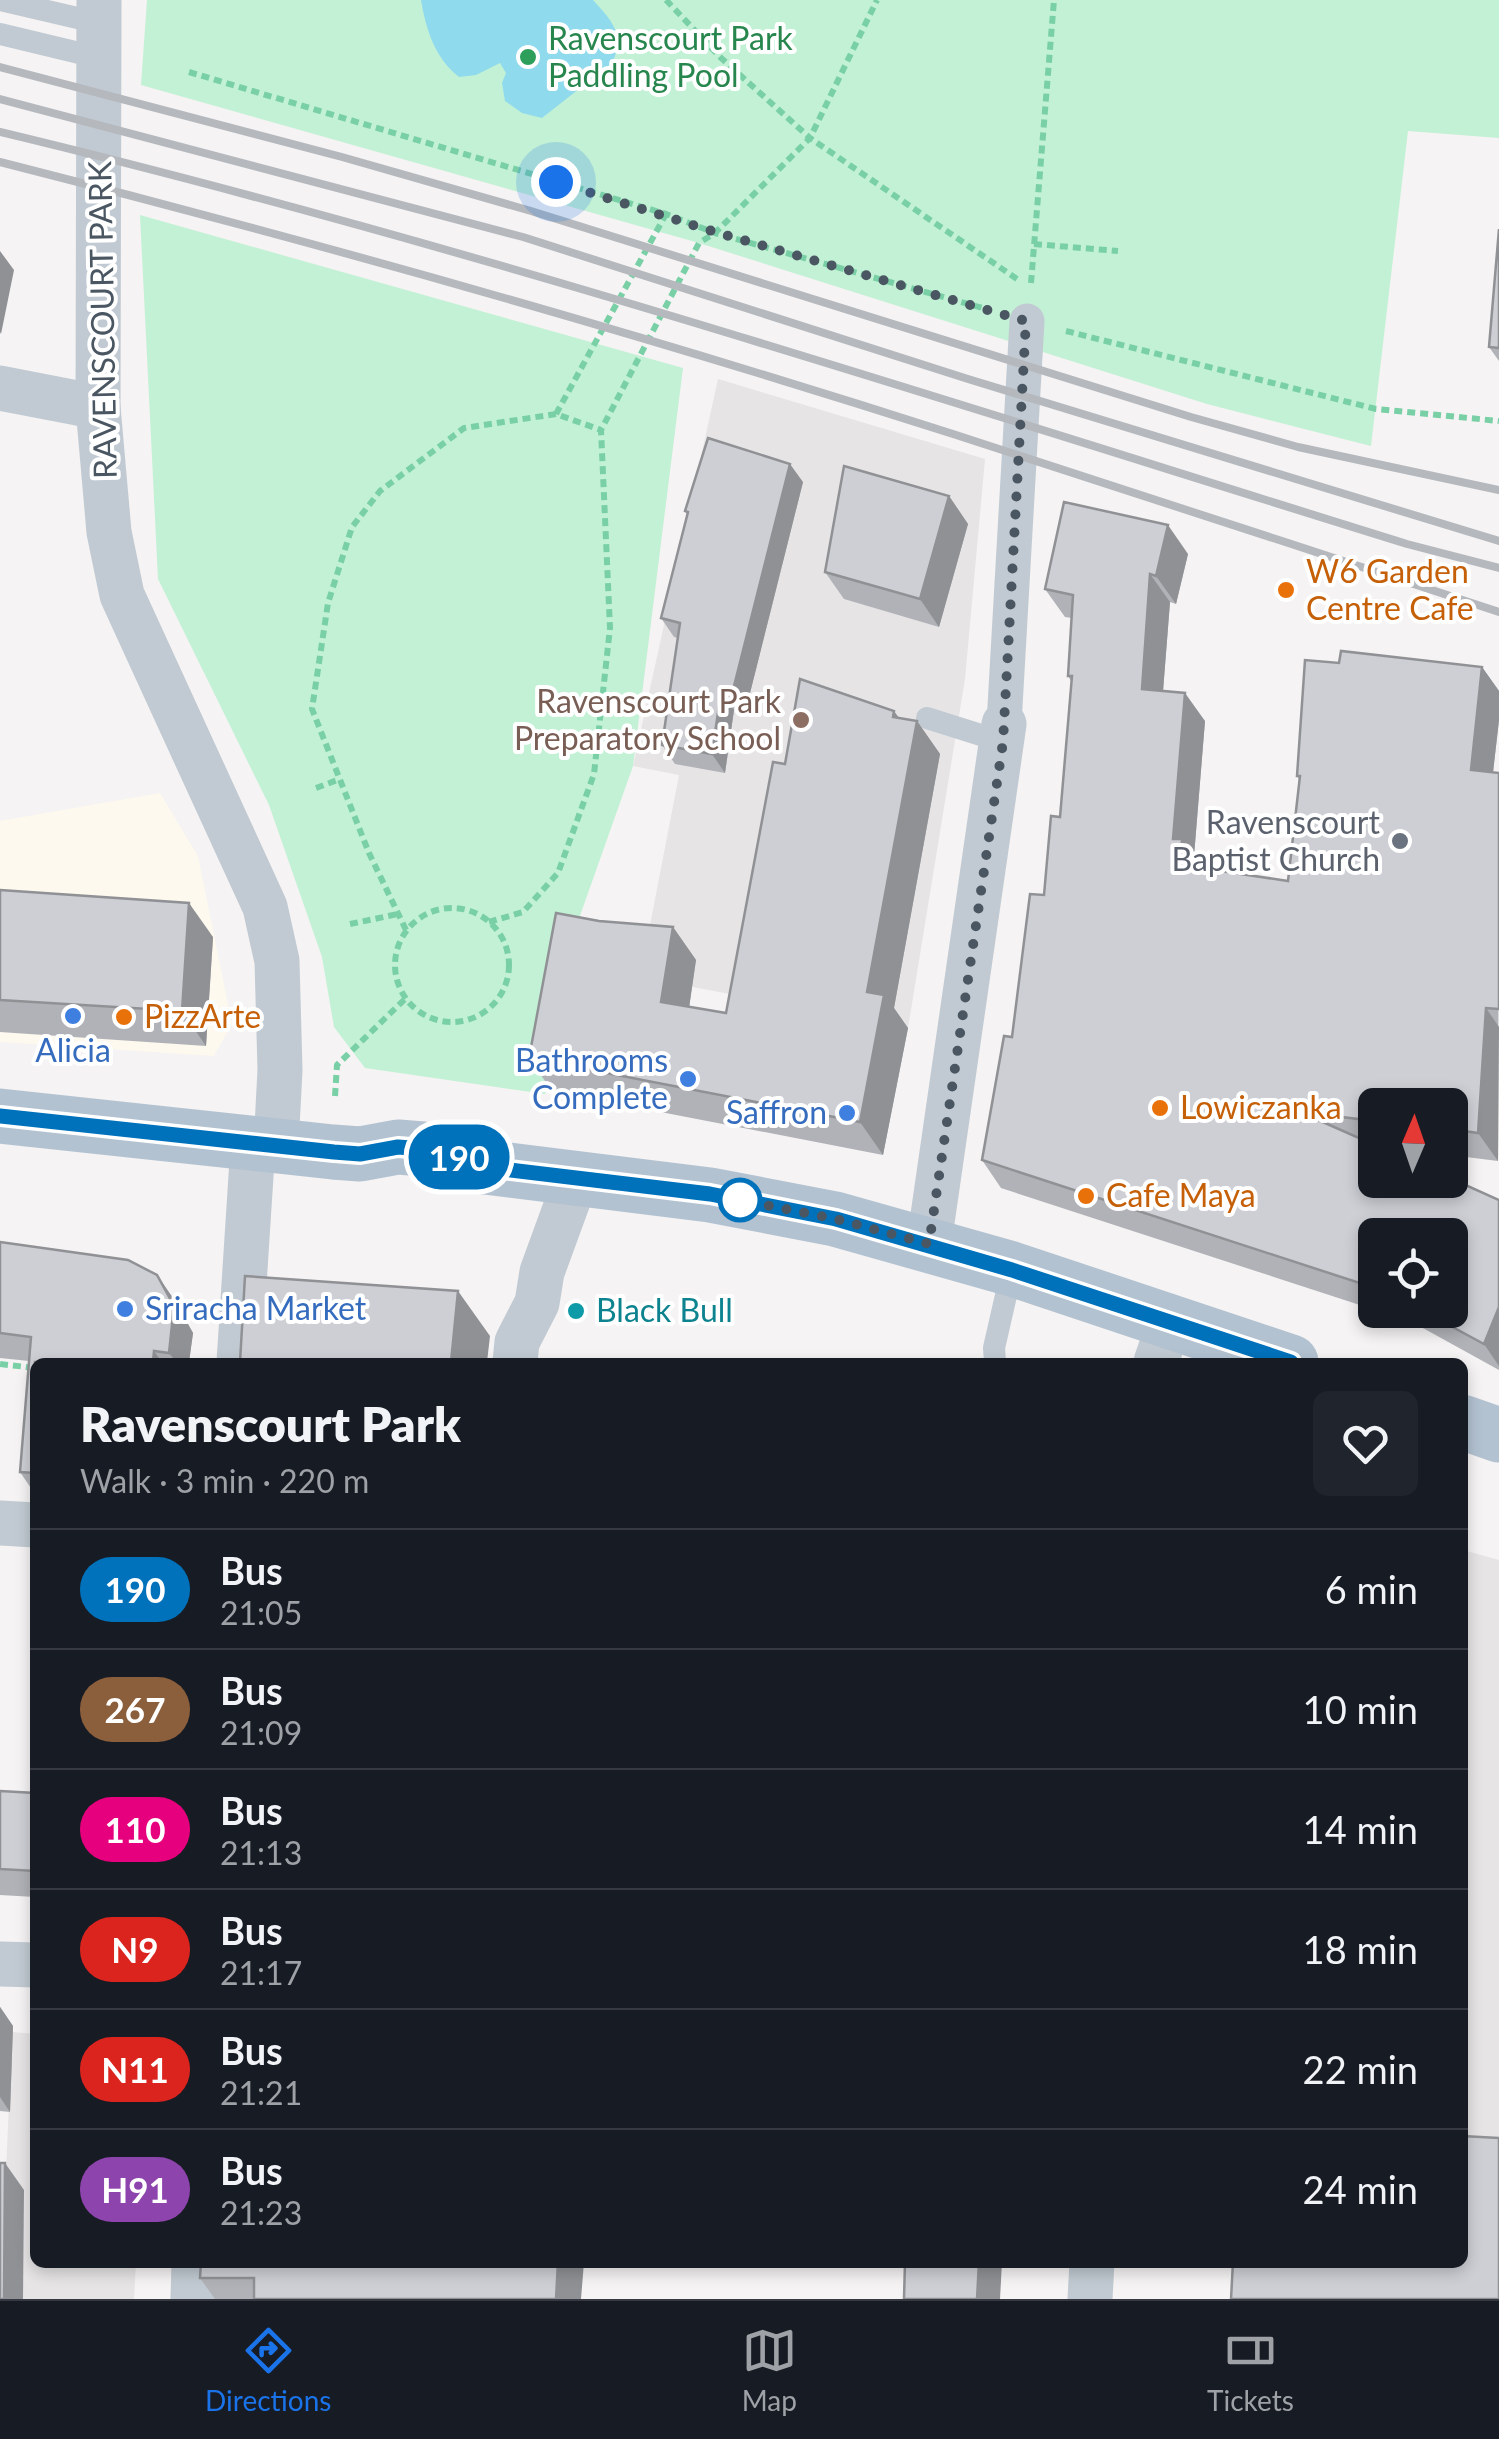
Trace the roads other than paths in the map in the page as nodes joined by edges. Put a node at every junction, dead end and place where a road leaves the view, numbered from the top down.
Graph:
1 (0, 0) edge
2 (99, 27) edge
3 (0, 34) edge
4 (1026, 321) road end
5 (0, 388) edge
6 (98, 407) junction
7 (927, 718) dead end
8 (1003, 733) junction
9 (0, 1116) edge
10 (265, 1146) junction
11 (577, 1176) junction
12 (929, 1244) junction
13 (1012, 1270) junction
14 (1163, 1342) edge
15 (239, 1358) edge
16 (516, 1358) edge
17 (995, 1358) edge
18 (1265, 1358) edge
19 (1468, 1424) edge
20 (1499, 1435) edge
21 (0, 1523) edge
22 (30, 1525) edge
23 (0, 1964) edge
24 (30, 1965) edge
25 (194, 2268) edge
26 (1092, 2268) edge
27 (193, 2299) edge
28 (1090, 2299) edge

1 - 2 lane
2 - 3 lane
2 - 6 street, RAVENSCOURT PARK
4 - 8 street
5 - 6 street
6 - 10 street, RAVENSCOURT PARK
7 - 8 lane
8 - 12 street
9 - 10 main road
10 - 11 main road
10 - 15 street, RAVENSCOURT PARK
11 - 12 main road
11 - 16 street
12 - 13 main road
13 - 14 main road
13 - 17 lane
14 - 18 main road
19 - 20 main road
21 - 22 street
23 - 24 street
25 - 27 street
26 - 28 street

